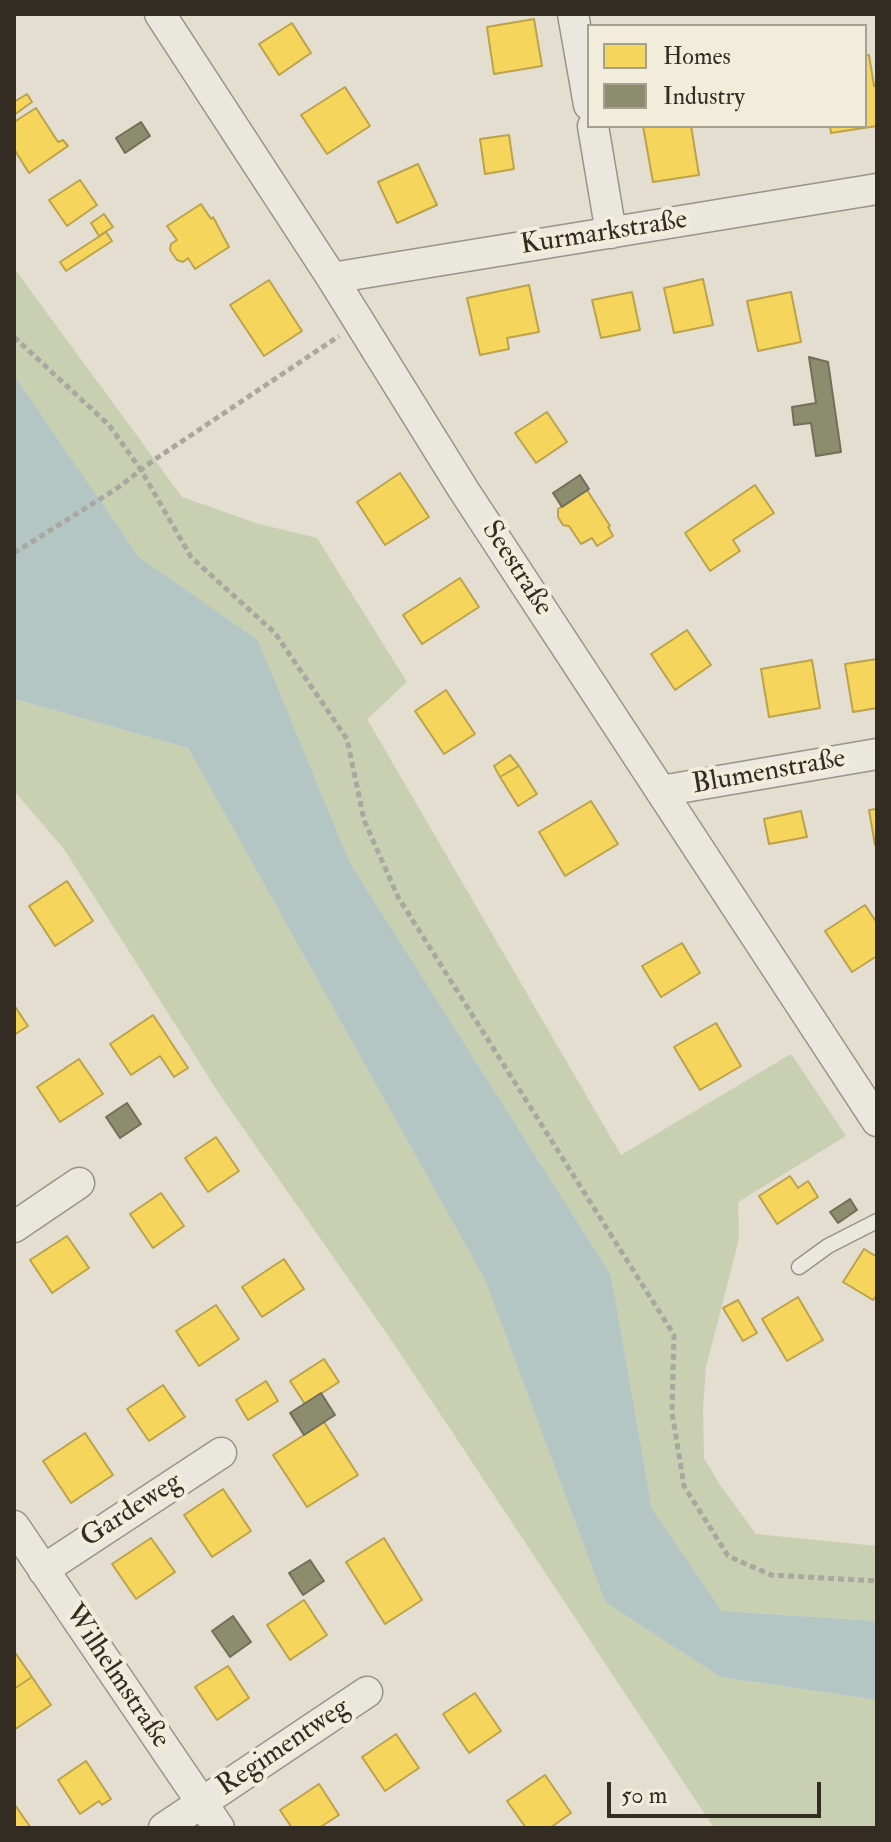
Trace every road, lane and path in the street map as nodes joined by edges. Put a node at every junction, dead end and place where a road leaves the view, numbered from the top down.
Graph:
1 (160, 14) edge
2 (573, 14) edge
3 (587, 94) edge
4 (593, 128) edge
5 (877, 189) edge
6 (611, 233) junction
7 (332, 278) junction
8 (359, 322) junction
9 (14, 337) edge
10 (141, 470) junction
11 (14, 553) edge
12 (877, 754) edge
13 (661, 791) junction
14 (877, 1121) edge
15 (79, 1183) dead end
16 (877, 1221) edge
17 (14, 1227) edge
18 (799, 1267) dead end
19 (221, 1453) dead end
20 (14, 1526) edge
21 (43, 1570) junction
22 (877, 1581) edge
23 (367, 1692) dead end
24 (202, 1803) junction
25 (164, 1828) edge
26 (219, 1828) edge

1 - 7 street, Seestraße
2 - 3 street
4 - 6 street
5 - 6 street, Kurmarkstraße
6 - 7 street, Kurmarkstraße
7 - 8 street, Seestraße
8 - 10 path
8 - 13 street, Seestraße
9 - 10 path
10 - 11 path
10 - 22 path
12 - 13 street, Blumenstraße
13 - 14 street, Seestraße
15 - 17 street
16 - 18 lane
19 - 21 street, Gardeweg
20 - 21 street, Wilhelmstraße
21 - 24 street, Wilhelmstraße
23 - 24 street, Regimentweg
24 - 25 street, Regimentweg
24 - 26 street, Wilhelmstraße

